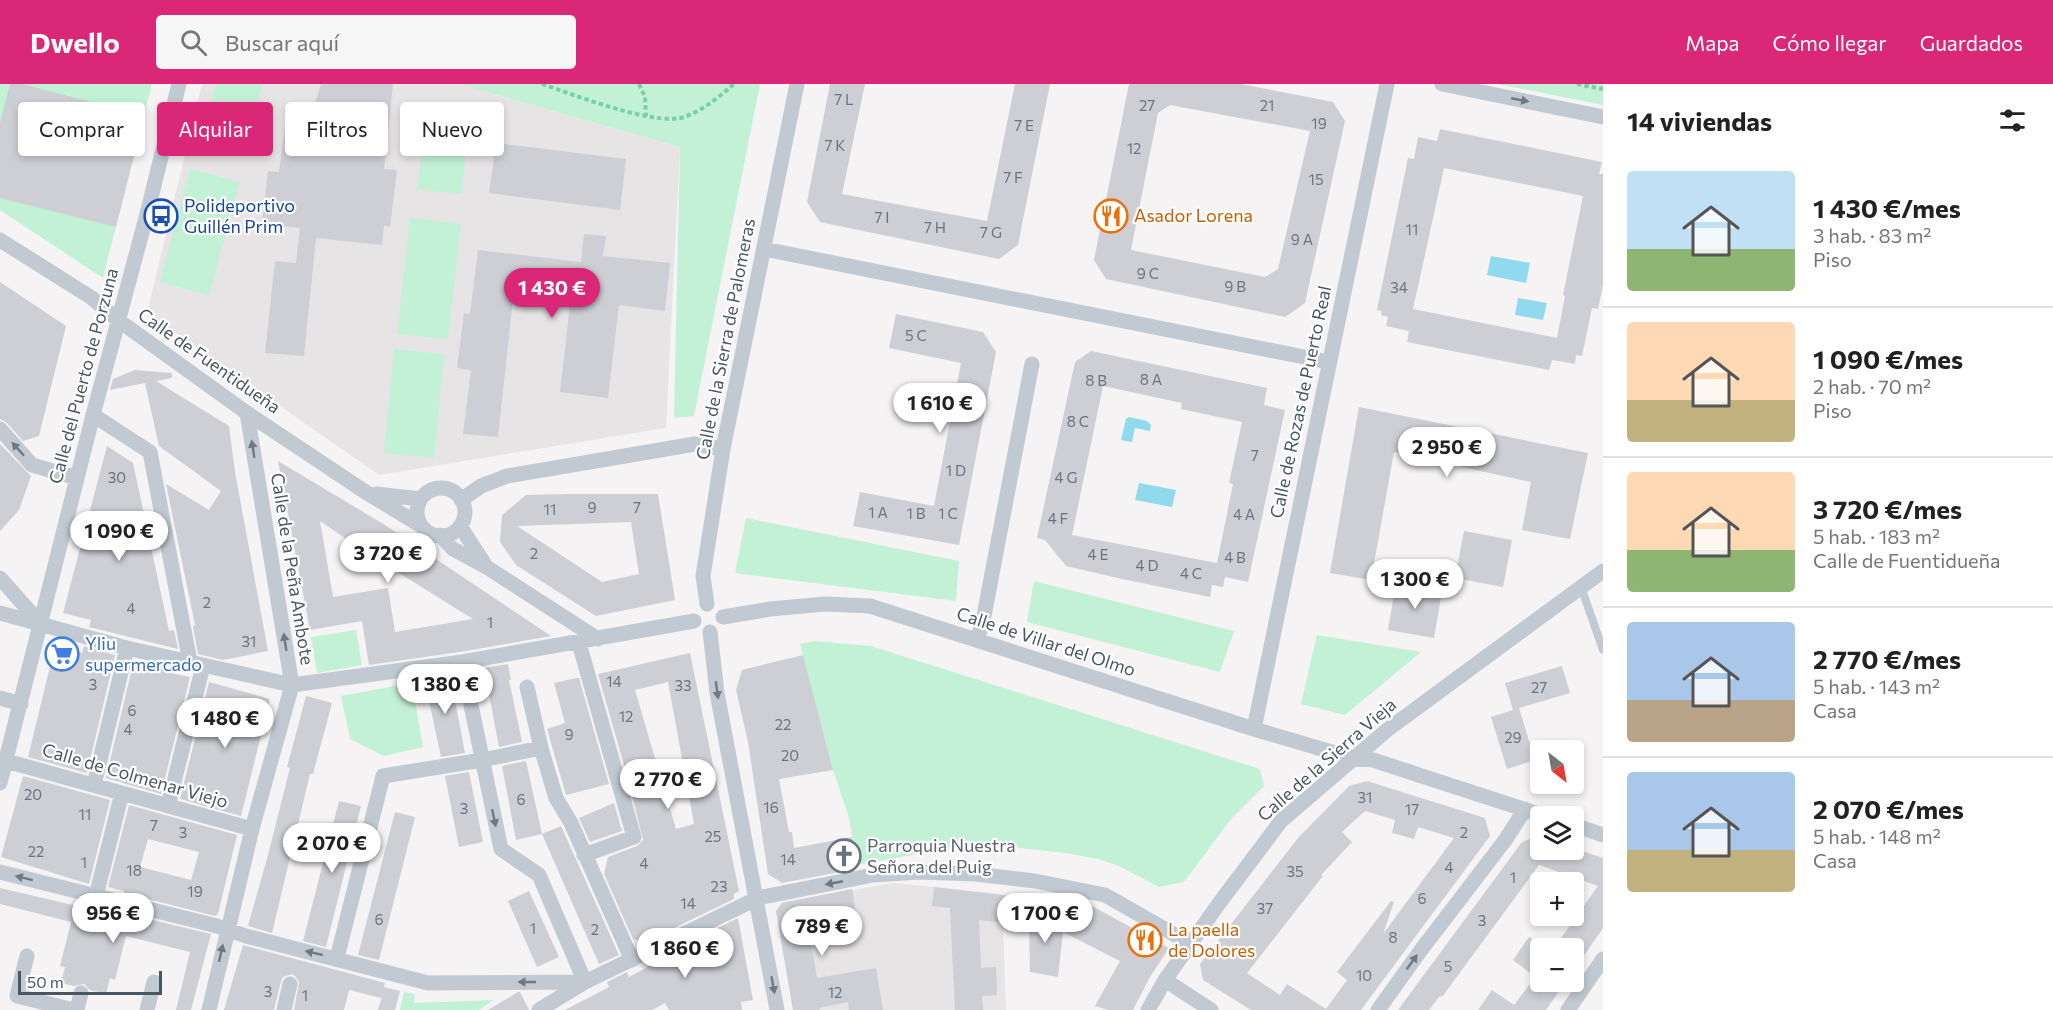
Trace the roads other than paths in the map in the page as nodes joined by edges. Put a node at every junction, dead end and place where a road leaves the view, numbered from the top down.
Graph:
1 (179, 84) edge
2 (798, 84) edge
3 (1387, 84) edge
4 (1442, 84) edge
5 (1603, 117) edge
6 (0, 240) edge
7 (764, 249) junction
8 (118, 320) junction
9 (1329, 362) junction
10 (1032, 364) dead end
11 (247, 413) junction
12 (93, 415) junction
13 (0, 429) edge
14 (723, 449) junction
15 (77, 478) junction
16 (368, 493) junction
17 (421, 499) junction
18 (461, 500) junction
19 (420, 525) junction
20 (460, 526) junction
21 (440, 536) junction
22 (488, 568) junction
23 (1603, 571) edge
24 (0, 578) edge
25 (1581, 587) junction
26 (707, 604) junction
27 (0, 612) edge
28 (723, 617) junction
29 (694, 621) junction
30 (41, 624) junction
31 (710, 632) junction
32 (598, 639) junction
33 (977, 640) junction
34 (579, 643) junction
35 (127, 648) junction
36 (1603, 650) edge
37 (462, 662) junction
38 (197, 664) junction
39 (292, 685) junction
40 (527, 687) dead end
41 (0, 698) edge
42 (21, 704) junction
43 (1254, 729) junction
44 (541, 748) junction
45 (1352, 758) junction
46 (482, 760) junction
47 (6, 761) junction
48 (0, 782) edge
49 (94, 785) junction
50 (122, 793) junction
51 (168, 806) junction
52 (1525, 809) junction
53 (1530, 811) edge
54 (1584, 828) edge
55 (252, 830) junction
56 (1603, 835) edge
57 (585, 855) junction
58 (0, 872) edge
59 (96, 896) junction
60 (758, 898) junction
61 (227, 930) junction
62 (1191, 944) junction
63 (27, 956) dead end
64 (337, 958) junction
65 (1603, 959) edge
66 (632, 960) junction
67 (1166, 980) junction
68 (154, 982) dead end
69 (585, 982) junction
70 (290, 984) dead end
71 (81, 993) dead end
72 (75, 1010) edge
73 (147, 1010) edge
74 (208, 1010) edge
75 (284, 1010) edge
76 (539, 1010) edge
77 (777, 1010) edge
78 (1148, 1010) edge
79 (1211, 1010) edge
80 (1378, 1010) edge
81 (1568, 1010) edge

1 - 8 street, Calle del Puerto de Porzuna
2 - 7 street, Calle de la Sierra de Palomeras
3 - 9 street, Calle de Rozas de Puerto Real
4 -> 5 street
6 - 8 street, Calle de Fuentidueña
7 - 9 street
7 - 14 street, Calle de la Sierra de Palomeras
8 - 11 street, Calle de Fuentidueña
8 - 12 street, Calle del Puerto de Porzuna
9 - 43 street, Calle de Rozas de Puerto Real
10 - 33 street
11 - 16 street, Calle de Fuentidueña
39 -> 11 street, Calle de la Peña Ambote
12 - 15 street, Calle del Puerto de Porzuna
12 - 38 street
15 -> 13 street
14 - 18 street
14 - 26 street, Calle de la Sierra de Palomeras
15 - 30 street, Calle del Puerto de Porzuna
16 - 17 street, Calle de Fuentidueña
16 - 19 street, Calle de Fuentidueña
17 - 18 street
17 - 19 street
18 - 20 street
19 - 21 street
20 - 21 street
20 - 22 street
21 - 22 street
22 - 32 street
23 - 25 street, Calle de la Sierra Vieja
24 - 30 street
25 - 36 lane
25 - 45 street, Calle de la Sierra Vieja
26 - 28 street
26 - 29 street
27 - 30 street
28 - 31 street
28 - 33 street, Calle de Villar del Olmo
29 - 31 street
29 - 32 street
30 - 35 street
30 - 42 street, Calle del Puerto de Porzuna
31 -> 60 street
32 - 34 street
33 - 43 street, Calle de Villar del Olmo
34 - 37 street
34 - 57 street
35 - 38 street
35 - 49 street
37 - 39 street
37 - 46 street
38 - 39 street
38 - 51 street
39 - 55 street, Calle de la Peña Ambote
40 - 44 street
41 - 42 street
42 - 47 street, Calle del Puerto de Porzuna
43 - 45 street, Calle de Villar del Olmo
44 - 46 street
44 - 57 street
45 - 52 street, Calle de Villar del Olmo
45 - 62 street, Calle de la Sierra Vieja
46 - 64 street
46 -> 69 street
47 - 48 street, Calle del Puerto de Porzuna
47 - 49 street, Calle de Colmenar Viejo
49 - 50 street, Calle de Colmenar Viejo
50 - 51 street, Calle de Colmenar Viejo
50 - 59 street
51 - 55 street, Calle de Colmenar Viejo
52 - 53 street, Calle de Villar del Olmo
80 -> 52 street
54 - 56 street
55 - 61 street, Calle de la Peña Ambote
57 - 66 street
59 -> 58 street
59 - 61 street
62 -> 60 street
60 - 66 street
60 -> 77 street
64 -> 61 street
74 -> 61 street, Calle de la Peña Ambote
62 - 67 street, Calle de la Sierra Vieja
63 - 72 street
69 -> 64 street
65 - 81 street
66 - 69 street
67 - 78 street, Calle de la Sierra Vieja
67 - 79 street
68 - 73 street
69 - 76 street
70 - 75 street
71 - 72 street

